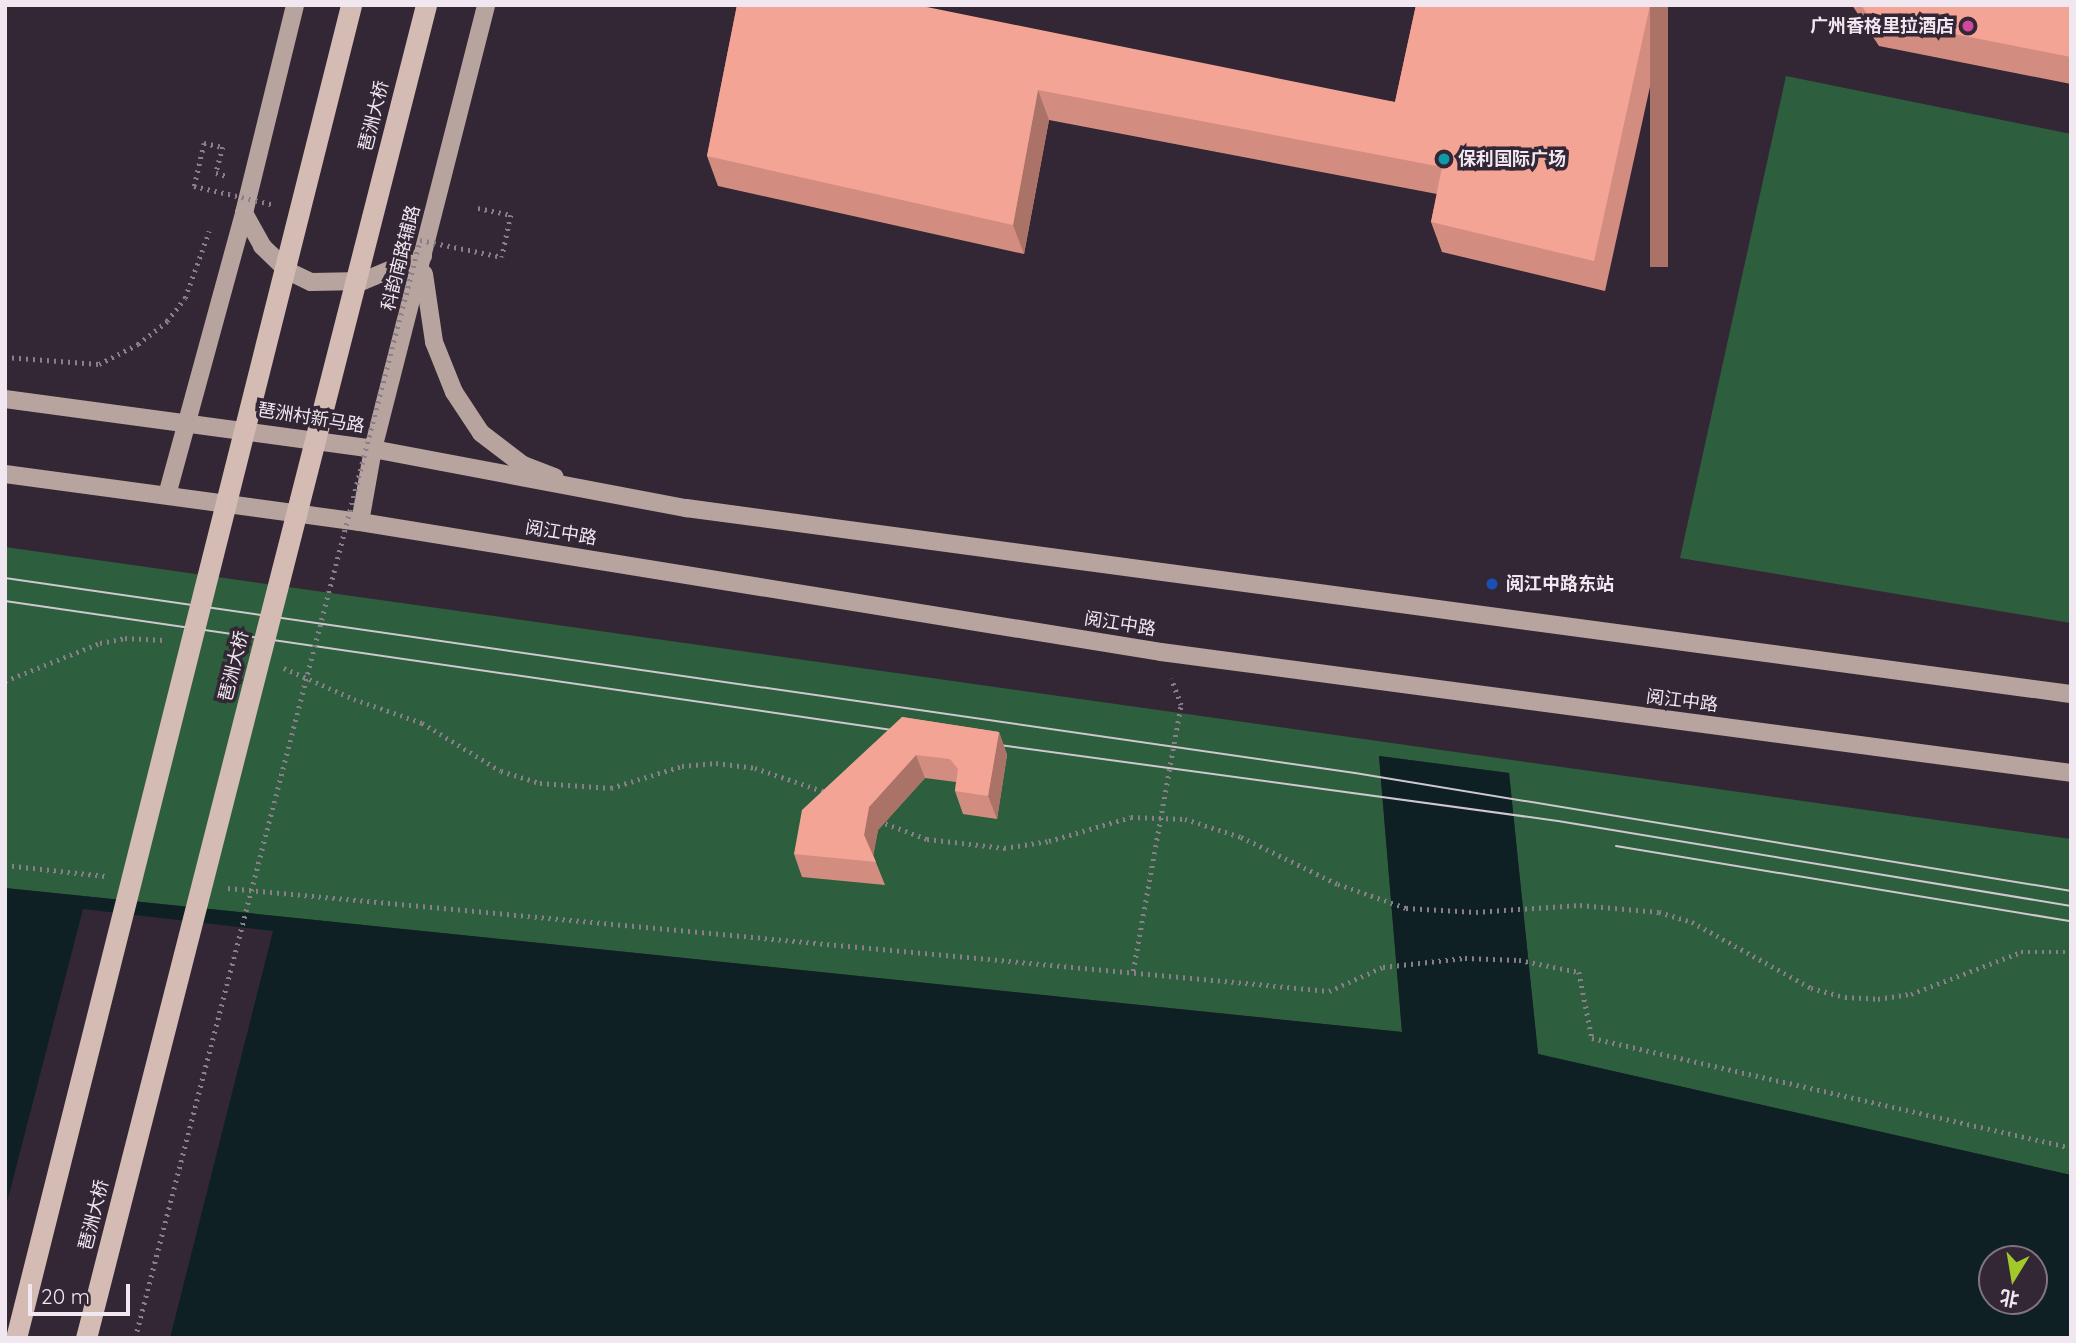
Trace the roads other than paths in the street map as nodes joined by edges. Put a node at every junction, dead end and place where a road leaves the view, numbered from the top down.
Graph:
1 (295, 5) edge
2 (351, 5) edge
3 (426, 5) edge
4 (486, 5) edge
5 (244, 213) junction
6 (423, 256) junction
7 (5, 398) edge
8 (188, 421) junction
9 (373, 449) junction
10 (5, 474) edge
11 (167, 495) junction
12 (607, 496) junction
13 (360, 522) junction
14 (2071, 694) edge
15 (2071, 773) edge
16 (16, 1338) edge
17 (86, 1338) edge

1 - 5 main road
2 - 16 highway, bridge
3 - 17 highway, 琶洲大桥, bridge
4 - 6 main road, 科韵南路辅路
5 - 6 main road
5 - 8 main road
6 - 9 main road, 科韵南路辅路
6 - 12 main road
7 - 8 main road, 琶洲村新马路
8 - 9 main road, 琶洲村新马路
8 - 11 main road
9 - 12 main road, 琶洲村新马路
9 - 13 main road, 科韵南路辅路
10 - 11 main road
11 - 13 main road, 阅江中路
12 - 14 main road
13 - 15 main road, 阅江中路

